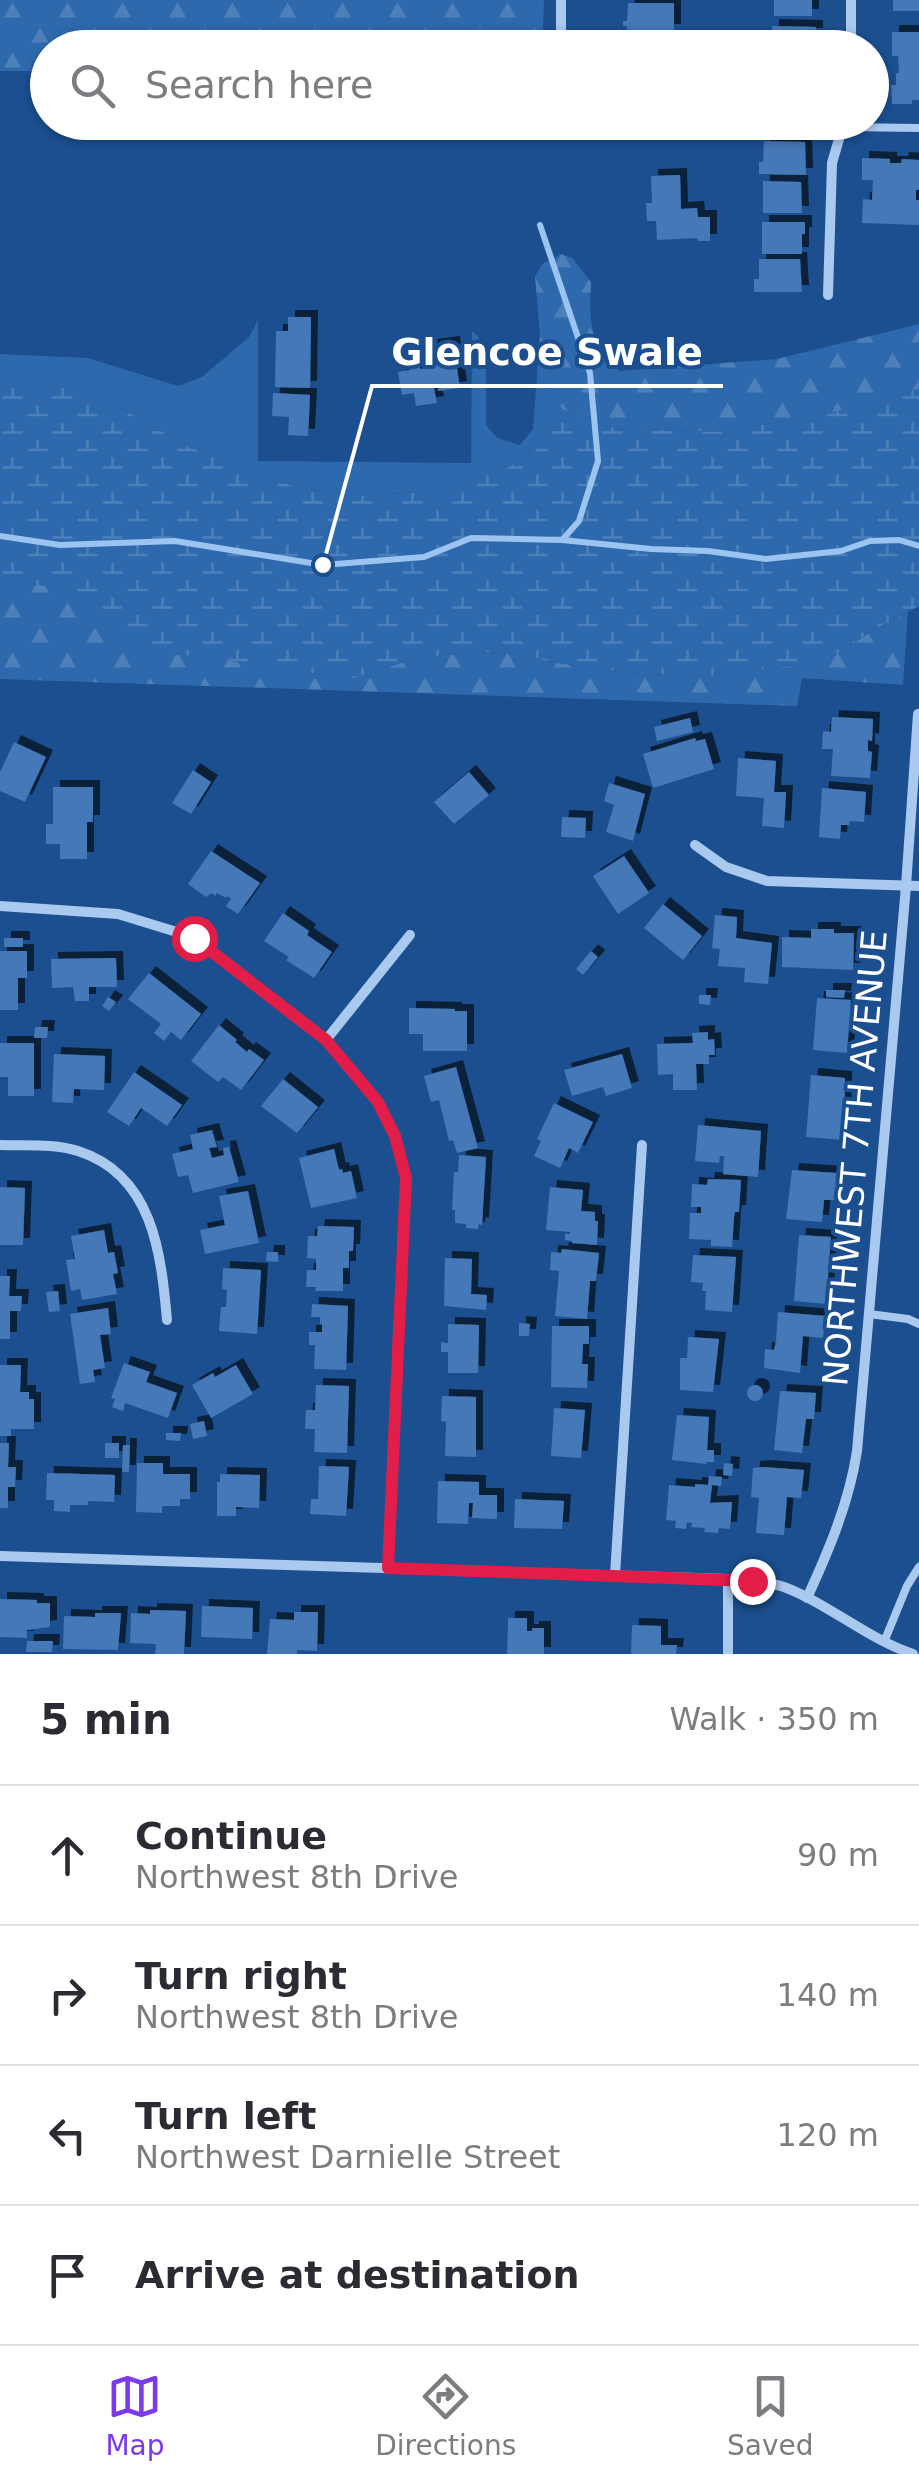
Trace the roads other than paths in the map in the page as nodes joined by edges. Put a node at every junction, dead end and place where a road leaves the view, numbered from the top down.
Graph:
1 (561, 0) edge
2 (852, 0) edge
3 (561, 30) edge
4 (851, 30) edge
5 (889, 127) edge
6 (919, 128) edge
7 (839, 140) edge
8 (828, 295) dead end
9 (918, 714) edge
10 (695, 845) dead end
11 (906, 886) junction
12 (919, 886) edge
13 (0, 906) edge
14 (410, 935) dead end
15 (326, 1040) junction
16 (0, 1145) edge
17 (642, 1145) dead end
18 (869, 1314) junction
19 (166, 1320) dead end
20 (919, 1324) edge
21 (0, 1556) edge
22 (919, 1566) edge
23 (388, 1568) junction
24 (615, 1576) junction
25 (728, 1579) junction
26 (807, 1598) junction
27 (884, 1642) junction
28 (728, 1654) edge
29 (913, 1654) edge

1 - 3 street
2 - 4 street
5 - 6 lane
7 - 8 street
9 - 11 street, NORTHWEST 7TH AVENUE
10 - 11 street
11 - 12 street
11 - 18 street, NORTHWEST 7TH AVENUE
13 - 15 street
14 - 15 street
15 - 23 street
16 - 19 street
17 - 24 street
18 - 20 lane
18 - 26 street, NORTHWEST 7TH AVENUE
21 - 23 street
22 - 27 lane
23 - 24 street
24 - 25 street
25 - 26 street
25 - 28 street
26 - 27 street
27 - 29 street

